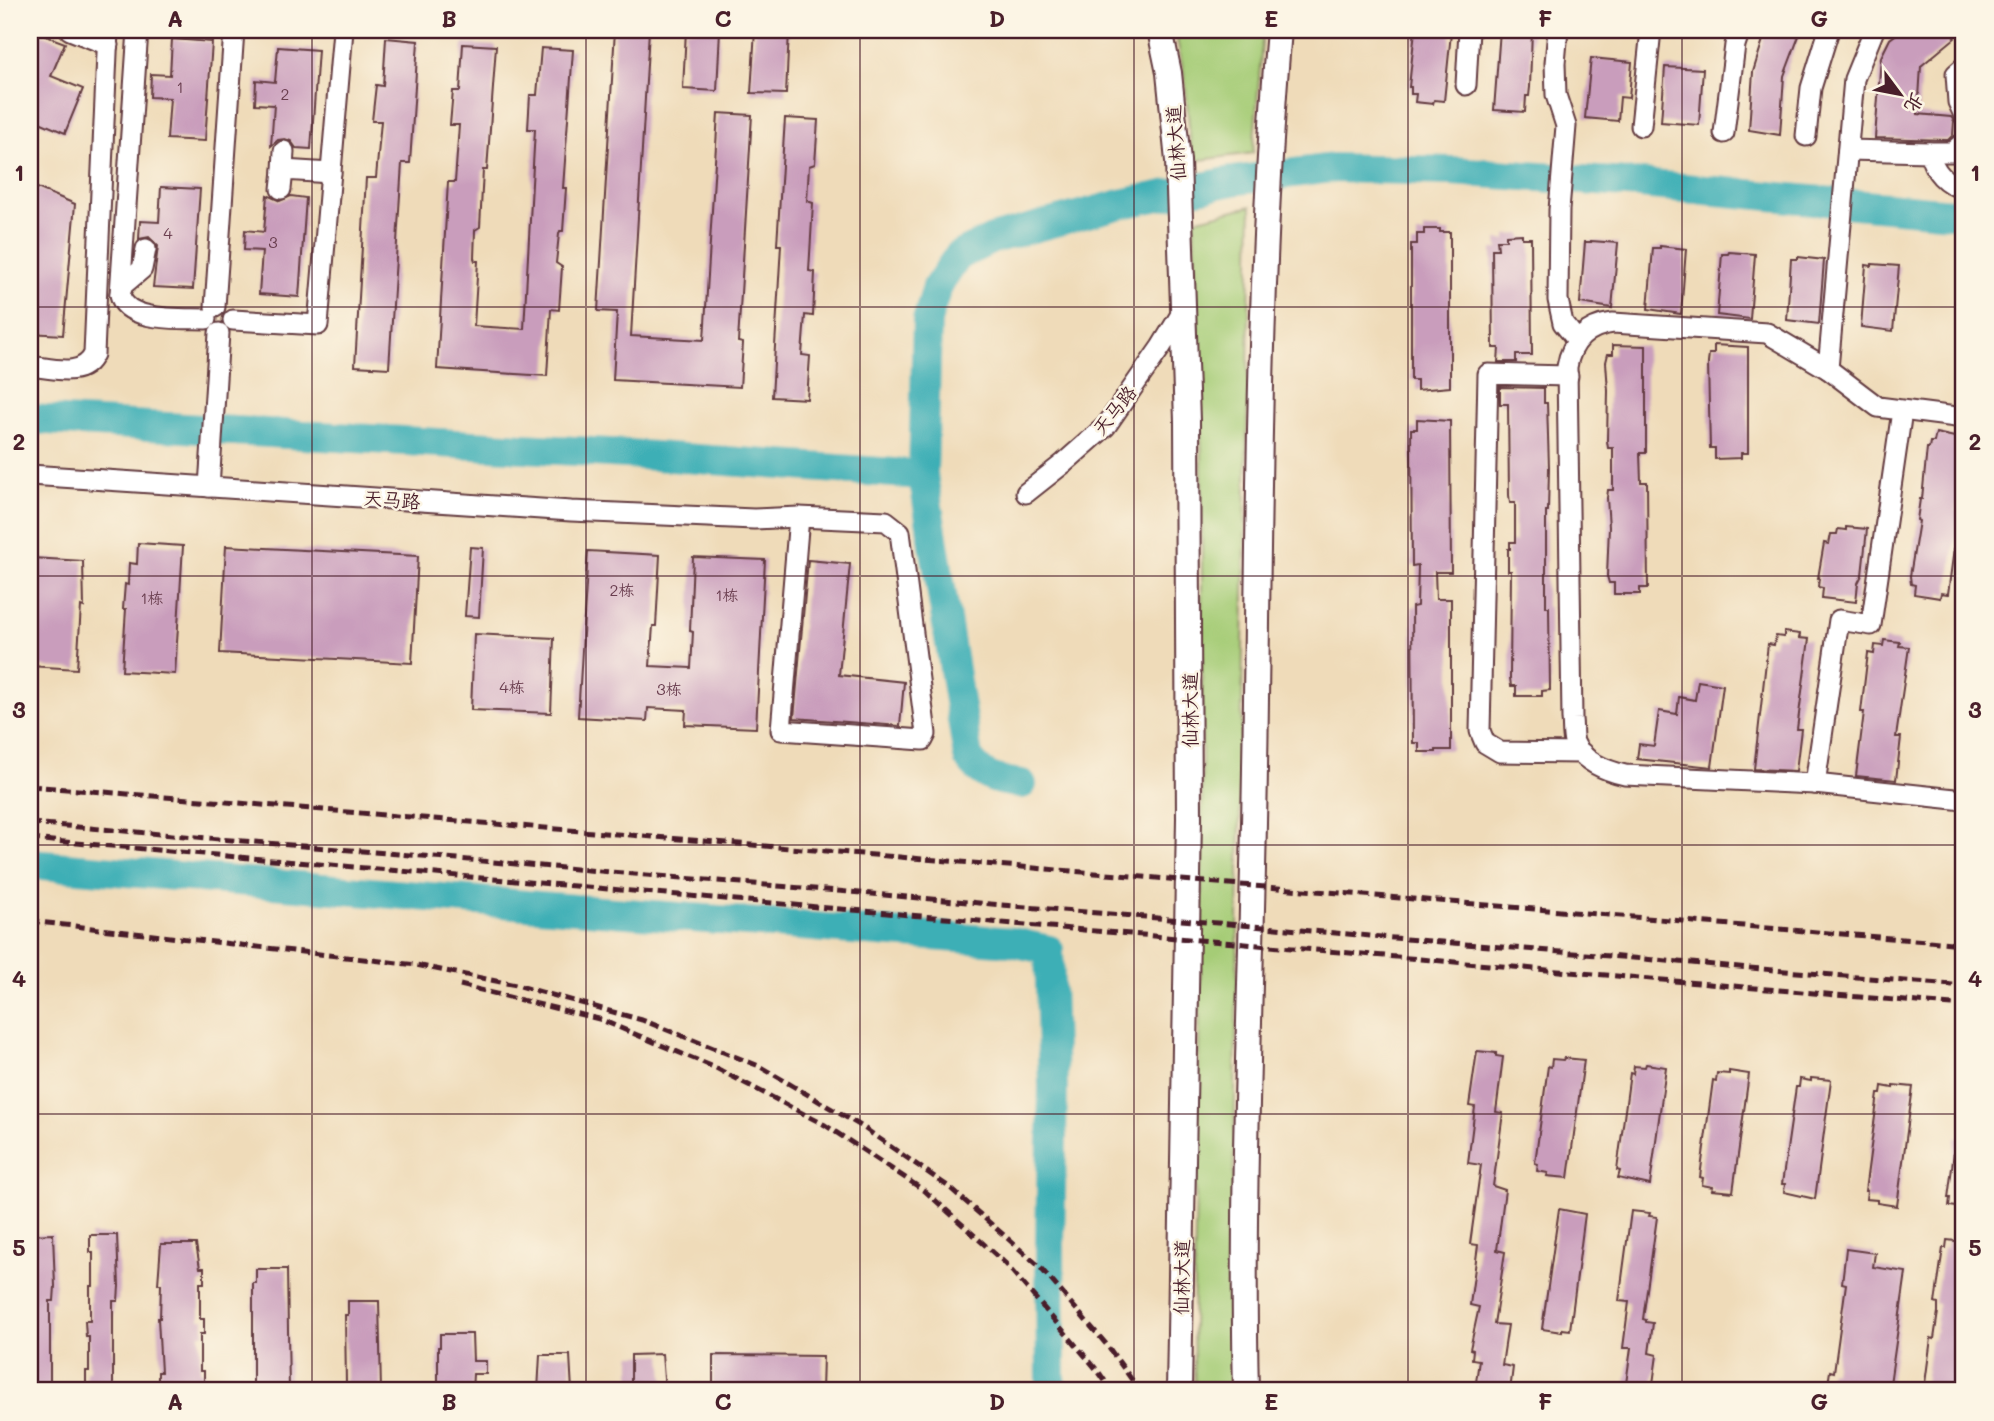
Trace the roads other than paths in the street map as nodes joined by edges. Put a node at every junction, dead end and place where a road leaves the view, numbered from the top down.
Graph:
1 (70, 30) edge
2 (138, 30) edge
3 (234, 30) edge
4 (343, 30) edge
5 (1160, 30) edge
6 (1279, 30) edge
7 (1469, 30) edge
8 (1558, 30) edge
9 (1651, 30) edge
10 (1740, 30) edge
11 (1829, 30) edge
12 (1874, 30) edge
13 (108, 38) edge
14 (1964, 67) edge
15 (1466, 85) dead end
16 (1964, 114) edge
17 (1641, 126) dead end
18 (1724, 133) dead end
19 (1806, 136) dead end
20 (1964, 142) edge
21 (1848, 150) junction
22 (1929, 152) junction
23 (283, 170) dead end
24 (331, 173) junction
25 (1964, 188) edge
26 (146, 249) dead end
27 (120, 294) junction
28 (1183, 311) junction
29 (218, 320) junction
30 (1577, 340) junction
31 (30, 366) edge
32 (1828, 369) junction
33 (1568, 376) junction
34 (1902, 411) junction
35 (1964, 418) edge
36 (30, 475) edge
37 (209, 487) junction
38 (1026, 492) dead end
39 (799, 517) junction
40 (1582, 753) junction
41 (1815, 785) junction
42 (1964, 800) edge
43 (1179, 1391) edge
44 (1246, 1391) edge

1 - 13 street
2 - 27 street
3 - 29 street
4 - 24 street
5 - 28 main road, 仙林大道
6 - 44 main road
7 - 15 street
8 - 30 street
9 - 17 street
10 - 18 street
11 - 19 street
12 - 21 street
13 - 31 street
14 - 16 street
20 - 22 street
21 - 22 street
21 - 32 street
22 - 25 street
23 - 24 street
24 - 29 street
26 - 27 street
27 - 29 street
28 - 38 street, 天马路
28 - 43 main road, 仙林大道
29 - 37 street
30 - 32 street
30 - 33 street
32 - 34 street
33 - 40 street
33 - 40 street
34 - 35 street
34 - 41 street
36 - 37 street, 天马路
37 - 39 street, 天马路
39 - 39 street, 天马路
40 - 41 street
41 - 42 street

